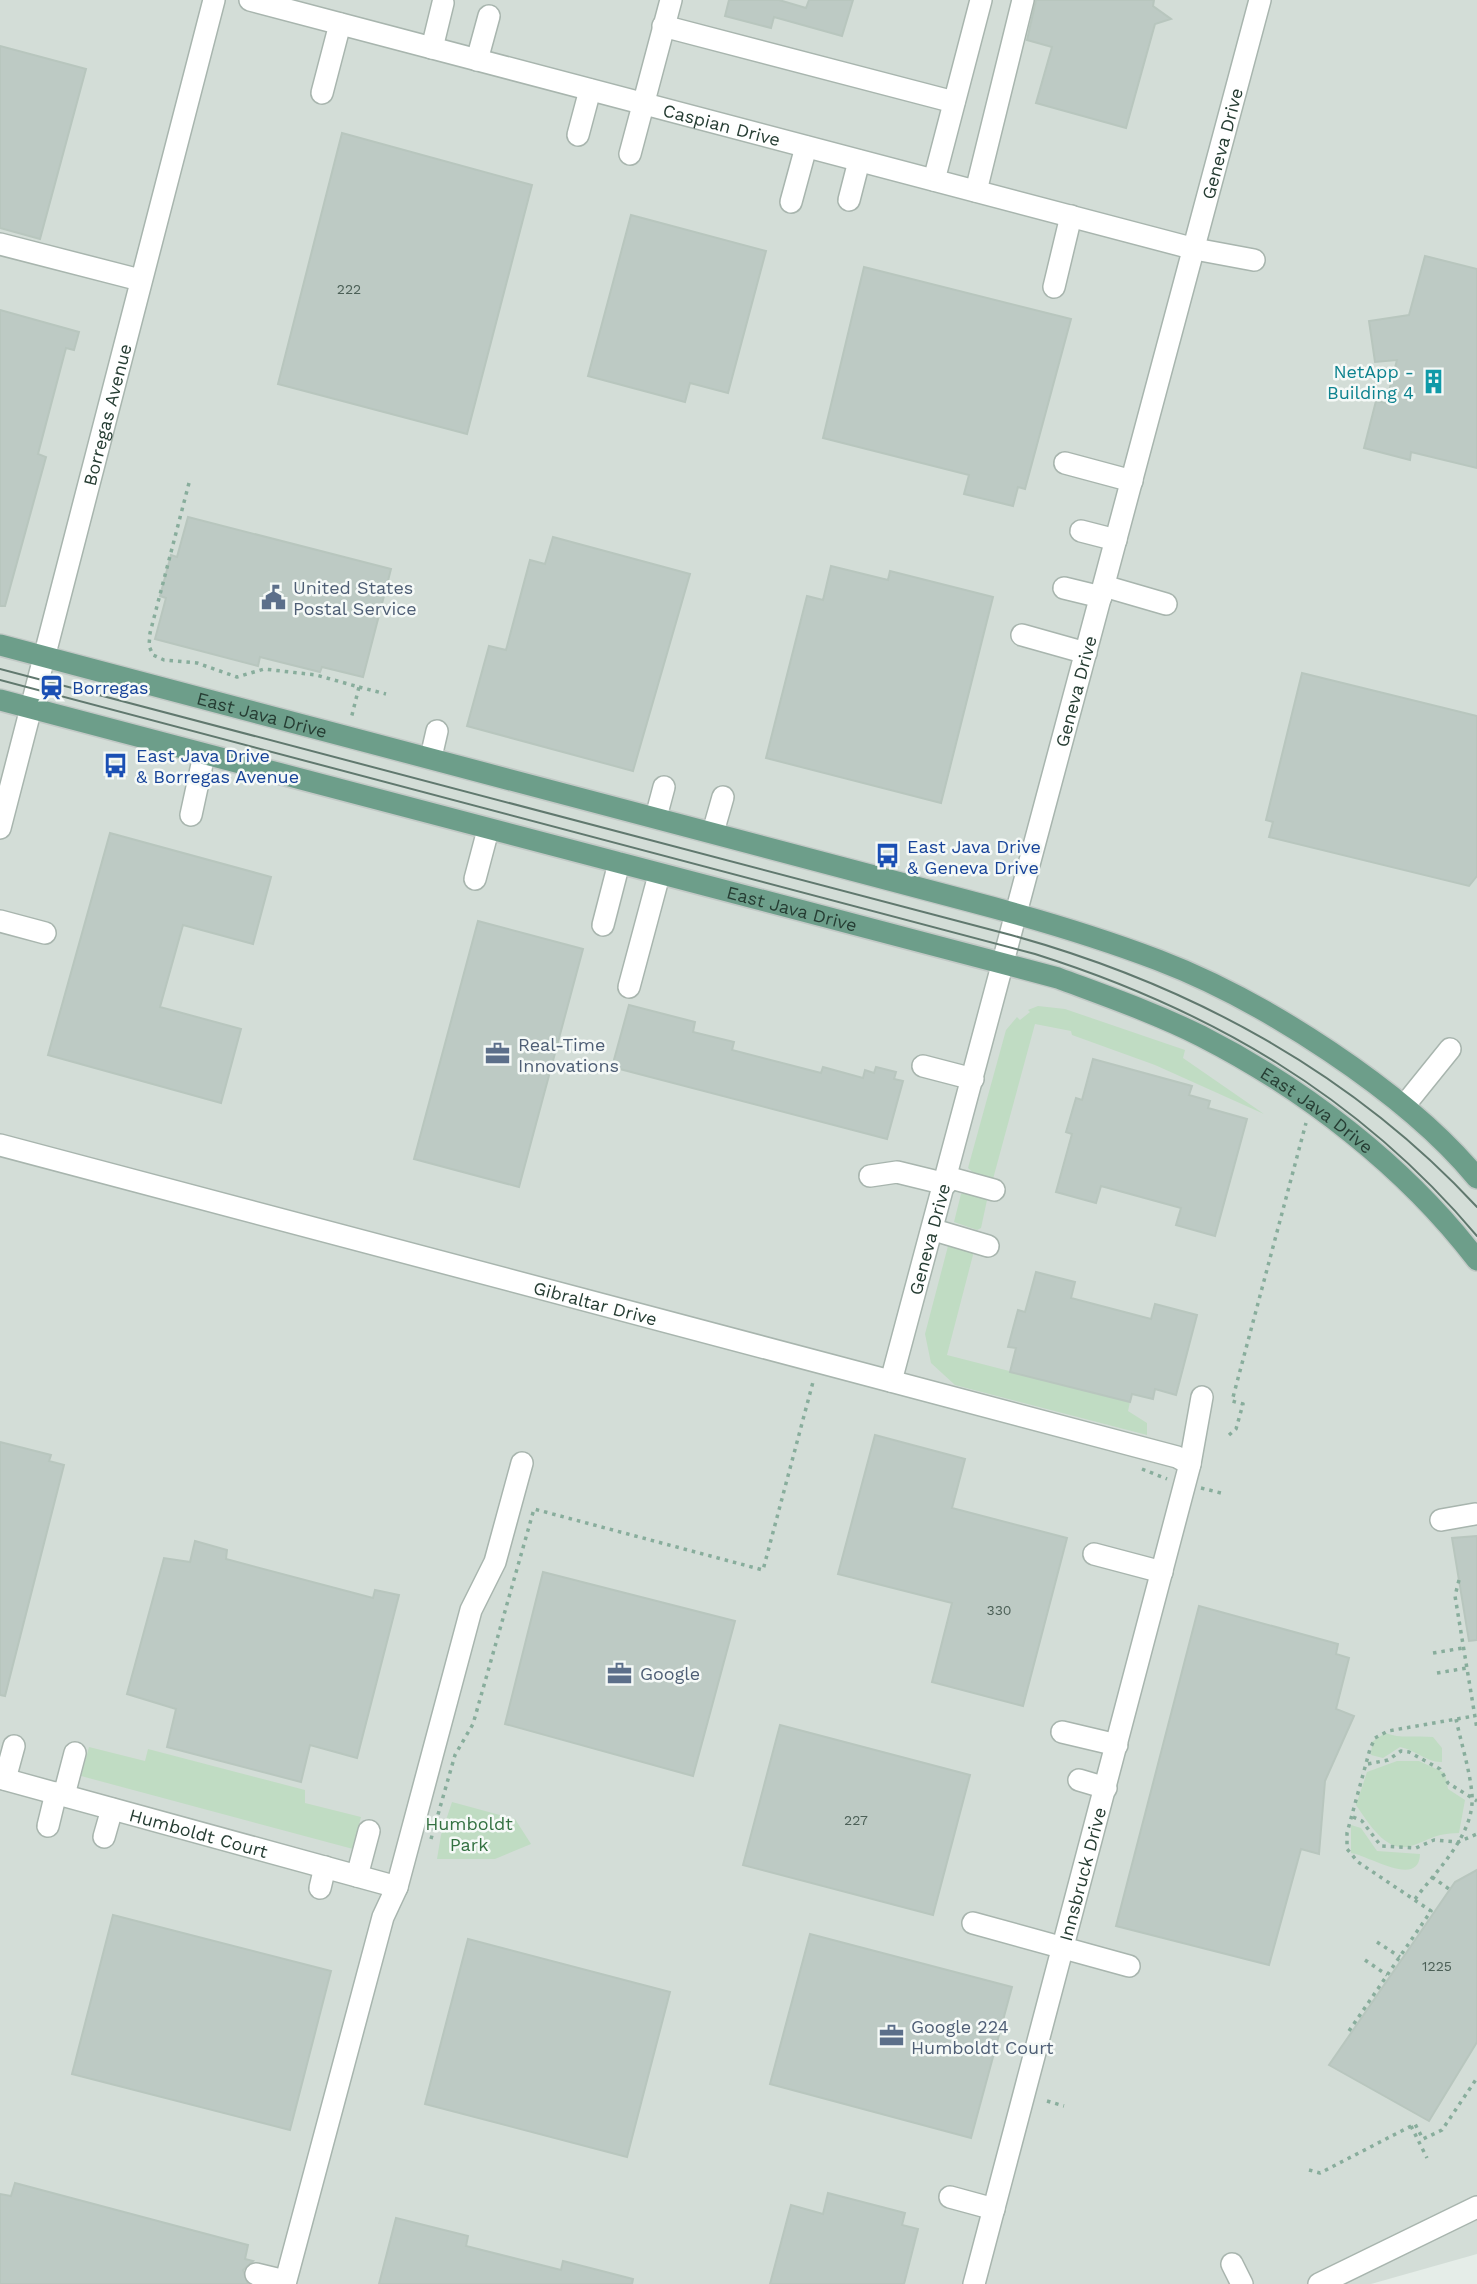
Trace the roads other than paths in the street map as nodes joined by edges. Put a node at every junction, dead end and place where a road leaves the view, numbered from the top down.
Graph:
1 (214, 0) edge
2 (250, 0) edge
3 (671, 0) edge
4 (981, 0) edge
5 (1023, 0) edge
6 (1260, 0) edge
7 (443, 3) dead end
8 (489, 16) dead end
9 (340, 24) junction
10 (663, 26) junction
11 (432, 48) junction
12 (477, 60) junction
13 (590, 90) junction
14 (322, 93) dead end
15 (954, 102) junction
16 (644, 104) junction
17 (578, 135) dead end
18 (806, 147) junction
19 (631, 154) dead end
20 (859, 160) junction
21 (934, 180) junction
22 (976, 191) junction
23 (849, 200) dead end
24 (791, 202) dead end
25 (1071, 216) junction
26 (0, 244) edge
27 (1195, 249) junction
28 (1254, 260) dead end
29 (141, 280) junction
30 (1054, 286) dead end
31 (1065, 463) dead end
32 (1132, 481) junction
33 (1081, 531) dead end
34 (1116, 540) junction
35 (1064, 588) dead end
36 (1103, 592) junction
37 (1166, 604) dead end
38 (1022, 635) dead end
39 (0, 645) edge
40 (1086, 653) junction
41 (43, 656) junction
42 (0, 700) edge
43 (30, 709) junction
44 (437, 731) dead end
45 (204, 755) junction
46 (431, 757) junction
47 (664, 788) dead end
48 (723, 797) dead end
49 (191, 816) dead end
50 (656, 817) junction
51 (0, 828) edge
52 (488, 830) junction
53 (713, 832) junction
54 (619, 863) junction
55 (659, 875) junction
56 (475, 879) dead end
57 (1016, 914) junction
58 (0, 921) edge
59 (603, 925) dead end
60 (45, 933) dead end
61 (1003, 964) junction
62 (629, 987) dead end
63 (1450, 1049) dead end
64 (923, 1066) dead end
65 (973, 1079) junction
66 (1404, 1106) junction
67 (0, 1146) edge
68 (870, 1175) dead end
69 (1477, 1178) edge
70 (947, 1181) junction
71 (994, 1190) dead end
72 (934, 1230) junction
73 (988, 1246) dead end
74 (1477, 1260) edge
75 (891, 1381) junction
76 (1202, 1397) dead end
77 (522, 1463) dead end
78 (1190, 1464) junction
79 (1475, 1514) dead end
80 (1441, 1520) dead end
81 (1094, 1554) dead end
82 (1162, 1572) junction
83 (1062, 1732) dead end
84 (1117, 1745) junction
85 (14, 1746) dead end
86 (75, 1753) dead end
87 (3, 1779) edge
88 (1079, 1780) dead end
89 (1106, 1788) junction
90 (60, 1794) junction
91 (112, 1809) junction
92 (48, 1826) dead end
93 (369, 1831) dead end
94 (104, 1837) dead end
95 (325, 1867) junction
96 (357, 1876) junction
97 (397, 1887) junction
98 (320, 1888) dead end
99 (973, 1923) dead end
100 (1063, 1948) junction
101 (1129, 1966) dead end
102 (950, 2197) dead end
103 (1477, 2207) edge
104 (994, 2209) junction
105 (1232, 2263) dead end
106 (257, 2274) dead end
107 (285, 2283) edge
108 (974, 2284) edge
109 (1242, 2284) edge
110 (1319, 2284) edge

1 - 29 street, Borregas Avenue
2 - 9 street, Caspian Drive
3 - 10 street
4 - 15 street
5 - 22 street
6 - 27 street, Geneva Drive
7 - 11 street
8 - 12 street
9 - 11 street, Caspian Drive
9 - 14 street
10 - 15 street
10 - 16 street
11 - 12 street, Caspian Drive
12 - 13 street, Caspian Drive
13 - 16 street, Caspian Drive
13 - 17 street
15 - 21 street
16 - 18 street, Caspian Drive
16 - 19 street
18 - 20 street, Caspian Drive
18 - 24 street
20 - 21 street, Caspian Drive
20 - 23 street
21 - 22 street, Caspian Drive
22 - 25 street, Caspian Drive
25 - 27 street, Caspian Drive
25 - 30 street
26 - 29 street
27 - 28 street, Caspian Drive
27 - 32 street, Geneva Drive
29 - 41 street, Borregas Avenue
31 - 32 street
32 - 34 street, Geneva Drive
33 - 34 street
34 - 36 street, Geneva Drive
35 - 36 street
36 - 37 street
36 - 40 street, Geneva Drive
38 - 40 street
39 - 41 main road, East Java Drive
40 - 57 street, Geneva Drive
41 - 43 street, Borregas Avenue
41 - 46 main road, East Java Drive
42 - 43 main road, East Java Drive
43 - 45 main road, East Java Drive
43 - 51 street, Borregas Avenue
44 - 46 street
45 - 49 street
45 - 52 main road, East Java Drive
46 - 50 main road, East Java Drive
47 - 50 street
48 - 53 street
50 - 53 main road, East Java Drive
52 - 54 main road, East Java Drive
52 - 56 street
53 - 57 main road, East Java Drive
54 - 55 main road, East Java Drive
54 - 59 street
55 - 61 main road, East Java Drive
55 - 62 street
57 - 61 street, Geneva Drive
57 - 66 main road, East Java Drive
58 - 60 street
61 - 65 street, Geneva Drive
61 - 74 main road, East Java Drive
63 - 66 street
64 - 65 street
65 - 70 street, Geneva Drive
66 - 69 main road, East Java Drive
67 - 75 street, Gibraltar Drive
68 - 70 street
70 - 71 street
70 - 72 street, Geneva Drive
72 - 73 street
72 - 75 street, Geneva Drive
75 - 78 street, Gibraltar Drive
76 - 78 street, Innsbruck Drive
77 - 97 street
78 - 82 street, Innsbruck Drive
79 - 80 street
81 - 82 street
82 - 84 street, Innsbruck Drive
83 - 84 street
84 - 89 street, Innsbruck Drive
85 - 87 street
86 - 90 street
87 - 90 street, Humboldt Court
88 - 89 street
89 - 100 street, Innsbruck Drive
90 - 91 street, Humboldt Court
90 - 92 street
91 - 94 street
91 - 95 street, Humboldt Court
93 - 96 street
95 - 96 street, Humboldt Court
95 - 98 street
96 - 97 street, Humboldt Court
97 - 107 street
99 - 100 street
100 - 101 street
100 - 104 street, Innsbruck Drive
102 - 104 street
103 - 110 street
104 - 108 street, Innsbruck Drive
105 - 109 street
106 - 107 street

